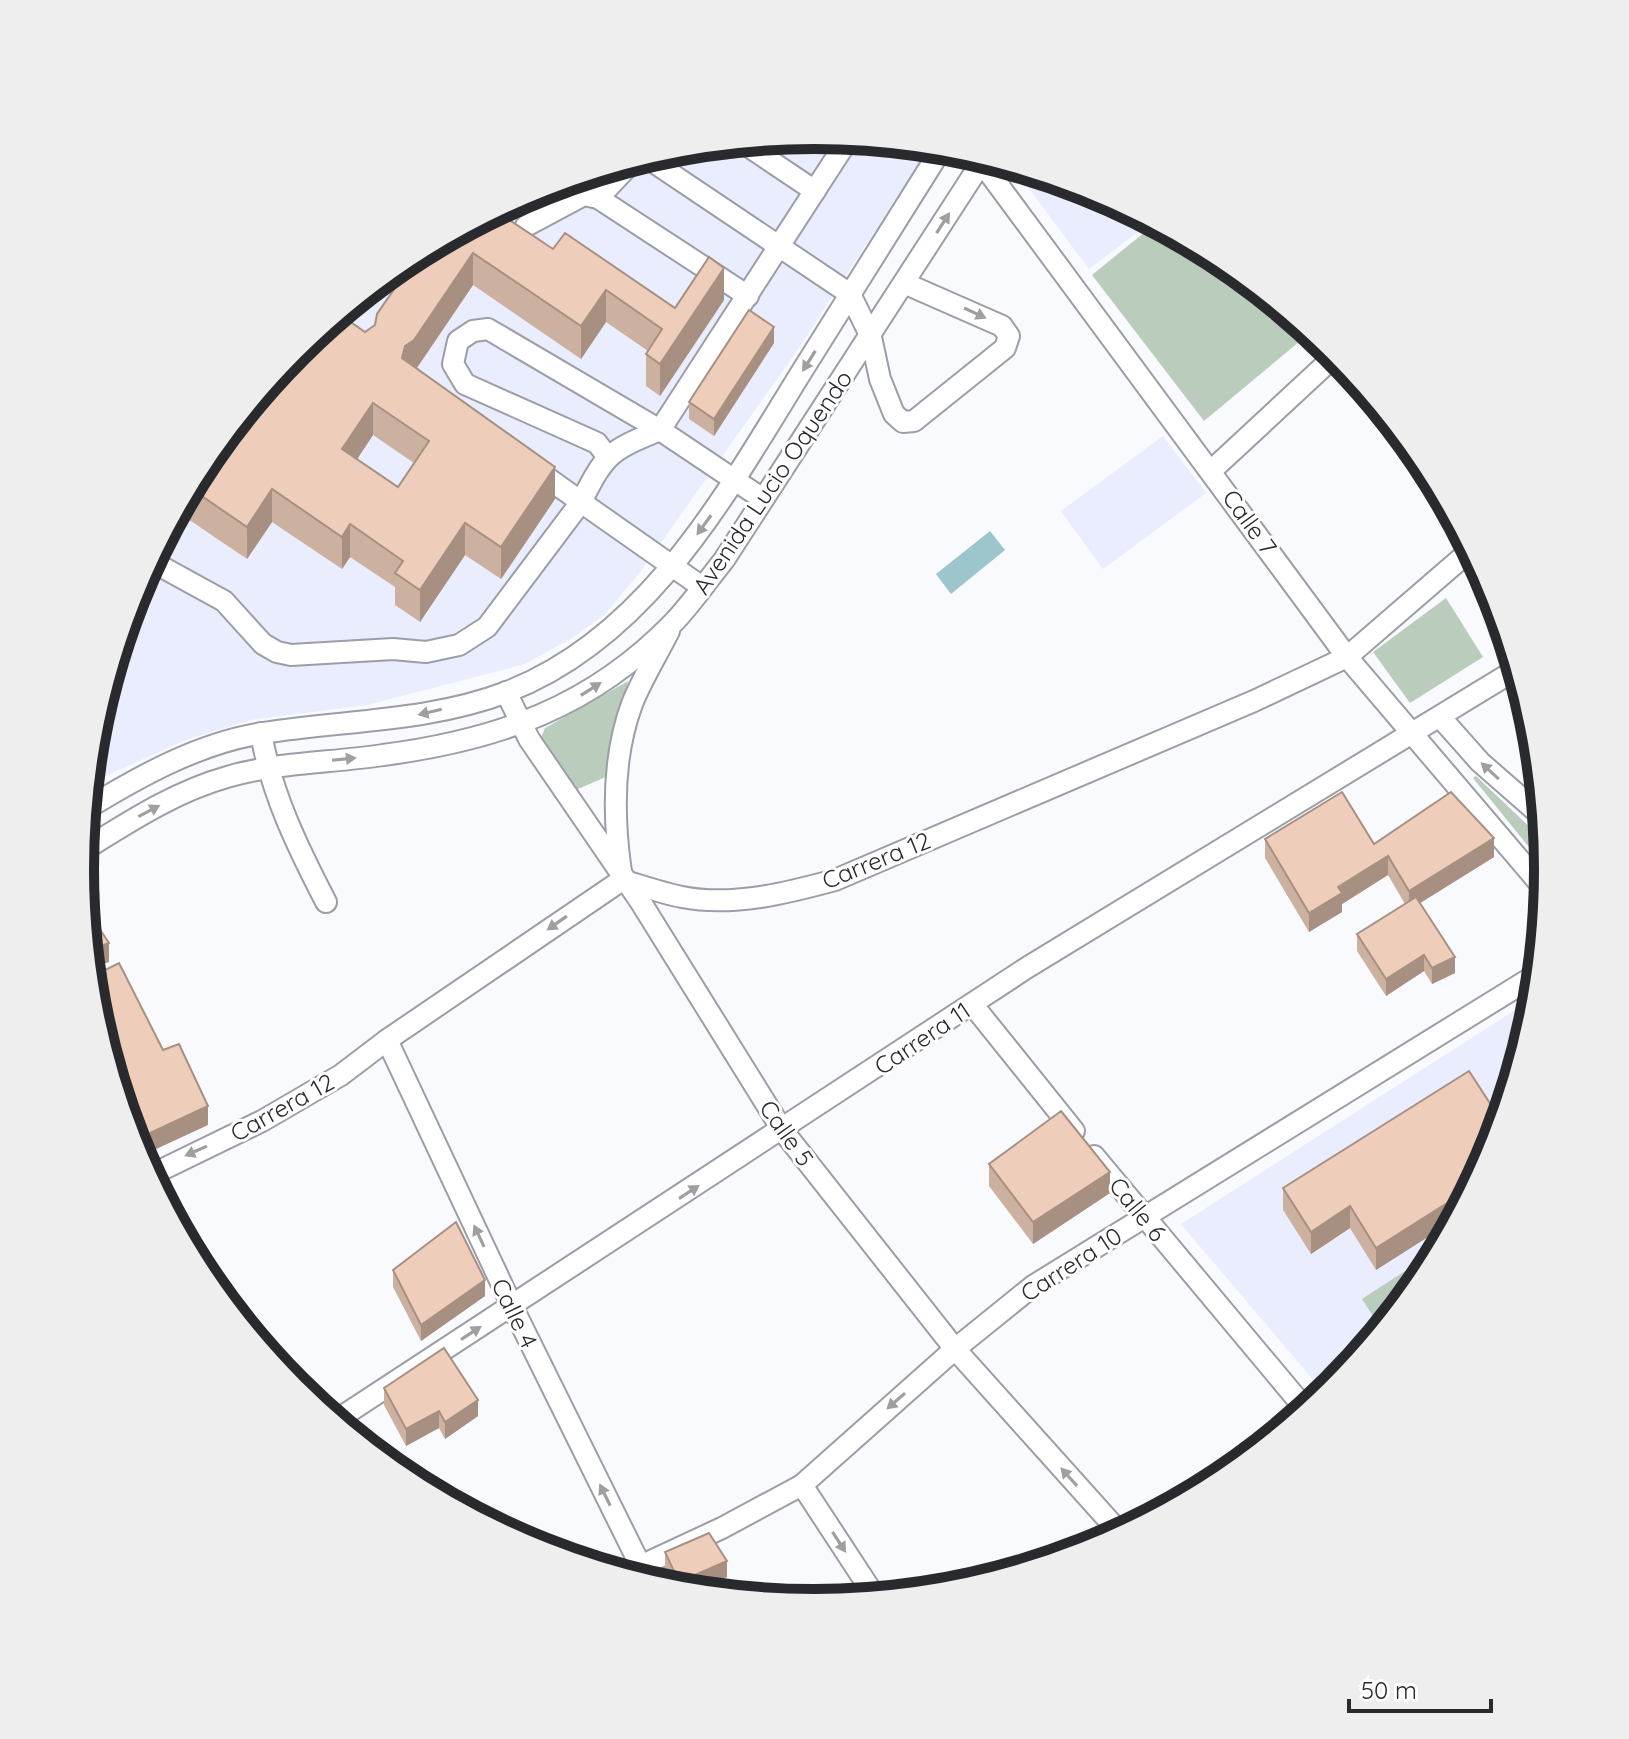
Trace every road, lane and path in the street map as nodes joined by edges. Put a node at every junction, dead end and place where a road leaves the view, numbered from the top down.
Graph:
1 (841, 150) edge
2 (757, 152) edge
3 (935, 159) edge
4 (660, 166) edge
5 (980, 169) edge
6 (995, 173) edge
7 (618, 177) edge
8 (815, 191) junction
9 (598, 198) junction
10 (526, 226) dead end
11 (779, 248) junction
12 (904, 283) junction
13 (850, 294) junction
14 (748, 296) junction
15 (871, 337) junction
16 (1327, 363) edge
17 (660, 430) junction
18 (607, 456) junction
19 (518, 457) edge
20 (1212, 470) junction
21 (734, 481) junction
22 (763, 499) junction
23 (581, 502) junction
24 (1463, 556) edge
25 (161, 567) edge
26 (672, 567) junction
27 (702, 587) junction
28 (674, 621) junction
29 (1347, 657) junction
30 (1508, 675) edge
31 (506, 692) junction
32 (1441, 718) junction
33 (522, 724) junction
34 (261, 733) junction
35 (1413, 736) junction
36 (266, 767) junction
37 (616, 789) junction
38 (567, 797) junction
39 (98, 802) edge
40 (1532, 807) edge
41 (95, 843) edge
42 (1535, 878) edge
43 (622, 880) junction
44 (326, 902) dead end
45 (1526, 981) edge
46 (972, 1004) junction
47 (387, 1040) junction
48 (783, 1131) junction
49 (160, 1171) edge
50 (1144, 1218) junction
51 (512, 1306) junction
52 (955, 1349) junction
53 (1299, 1402) edge
54 (344, 1415) edge
55 (802, 1485) junction
56 (1113, 1525) edge
57 (641, 1568) edge
58 (650, 1570) edge
59 (869, 1587) edge

1 - 8 street
2 - 8 street
3 - 13 street, Avenida Lucio Oquendo
4 - 11 street
12 -> 5 street, Avenida Lucio Oquendo
6 - 20 street, Calle 7
7 - 9 street
8 - 11 street
9 - 10 street
9 - 14 street
11 - 13 street
11 - 14 street
12 - 15 street, Avenida Lucio Oquendo
12 -> 15 street
13 - 15 street
13 -> 21 street, Avenida Lucio Oquendo
14 - 17 street
15 - 22 street, Avenida Lucio Oquendo
16 - 20 street
17 - 18 street
17 - 18 street
17 - 21 street
18 - 23 street
19 - 23 street
20 - 29 street, Calle 7
21 - 22 street
21 -> 26 street, Avenida Lucio Oquendo
22 - 27 street, Avenida Lucio Oquendo
23 - 25 street
23 - 26 street
24 - 29 street, Carrera 12
26 - 27 street
26 - 31 street, Avenida Lucio Oquendo
27 - 28 street, Avenida Lucio Oquendo
33 -> 28 street, Avenida Lucio Oquendo
28 - 37 street
29 - 35 street, Calle 7
29 - 43 street, Carrera 12
30 - 32 street, Carrera 11
31 - 33 street, Calle 5
31 -> 34 street, Avenida Lucio Oquendo
32 - 35 street, Carrera 11
40 -> 32 street
36 -> 33 street, Avenida Lucio Oquendo
33 - 38 street, Calle 5
34 - 36 street
34 - 39 street, Avenida Lucio Oquendo
35 - 42 street, Calle 7
35 - 46 street, Carrera 11
41 -> 36 street, Avenida Lucio Oquendo
36 - 44 street
37 - 38 street
37 - 43 street
38 - 43 street, Calle 5
43 -> 47 street, Carrera 12
43 - 48 street, Calle 5
45 - 50 street, Carrera 10
46 - 48 street, Carrera 11
46 - 50 street, Calle 6
47 -> 49 street, Carrera 12
51 -> 47 street, Calle 4
51 -> 48 street, Carrera 11
48 - 52 street, Calle 5
50 - 52 street, Carrera 10
50 - 53 street, Calle 6
54 -> 51 street, Carrera 11
57 -> 51 street, Calle 4
52 -> 55 street, Carrera 10
56 -> 52 street, Calle 5
55 - 58 street, Carrera 10
55 -> 59 street

